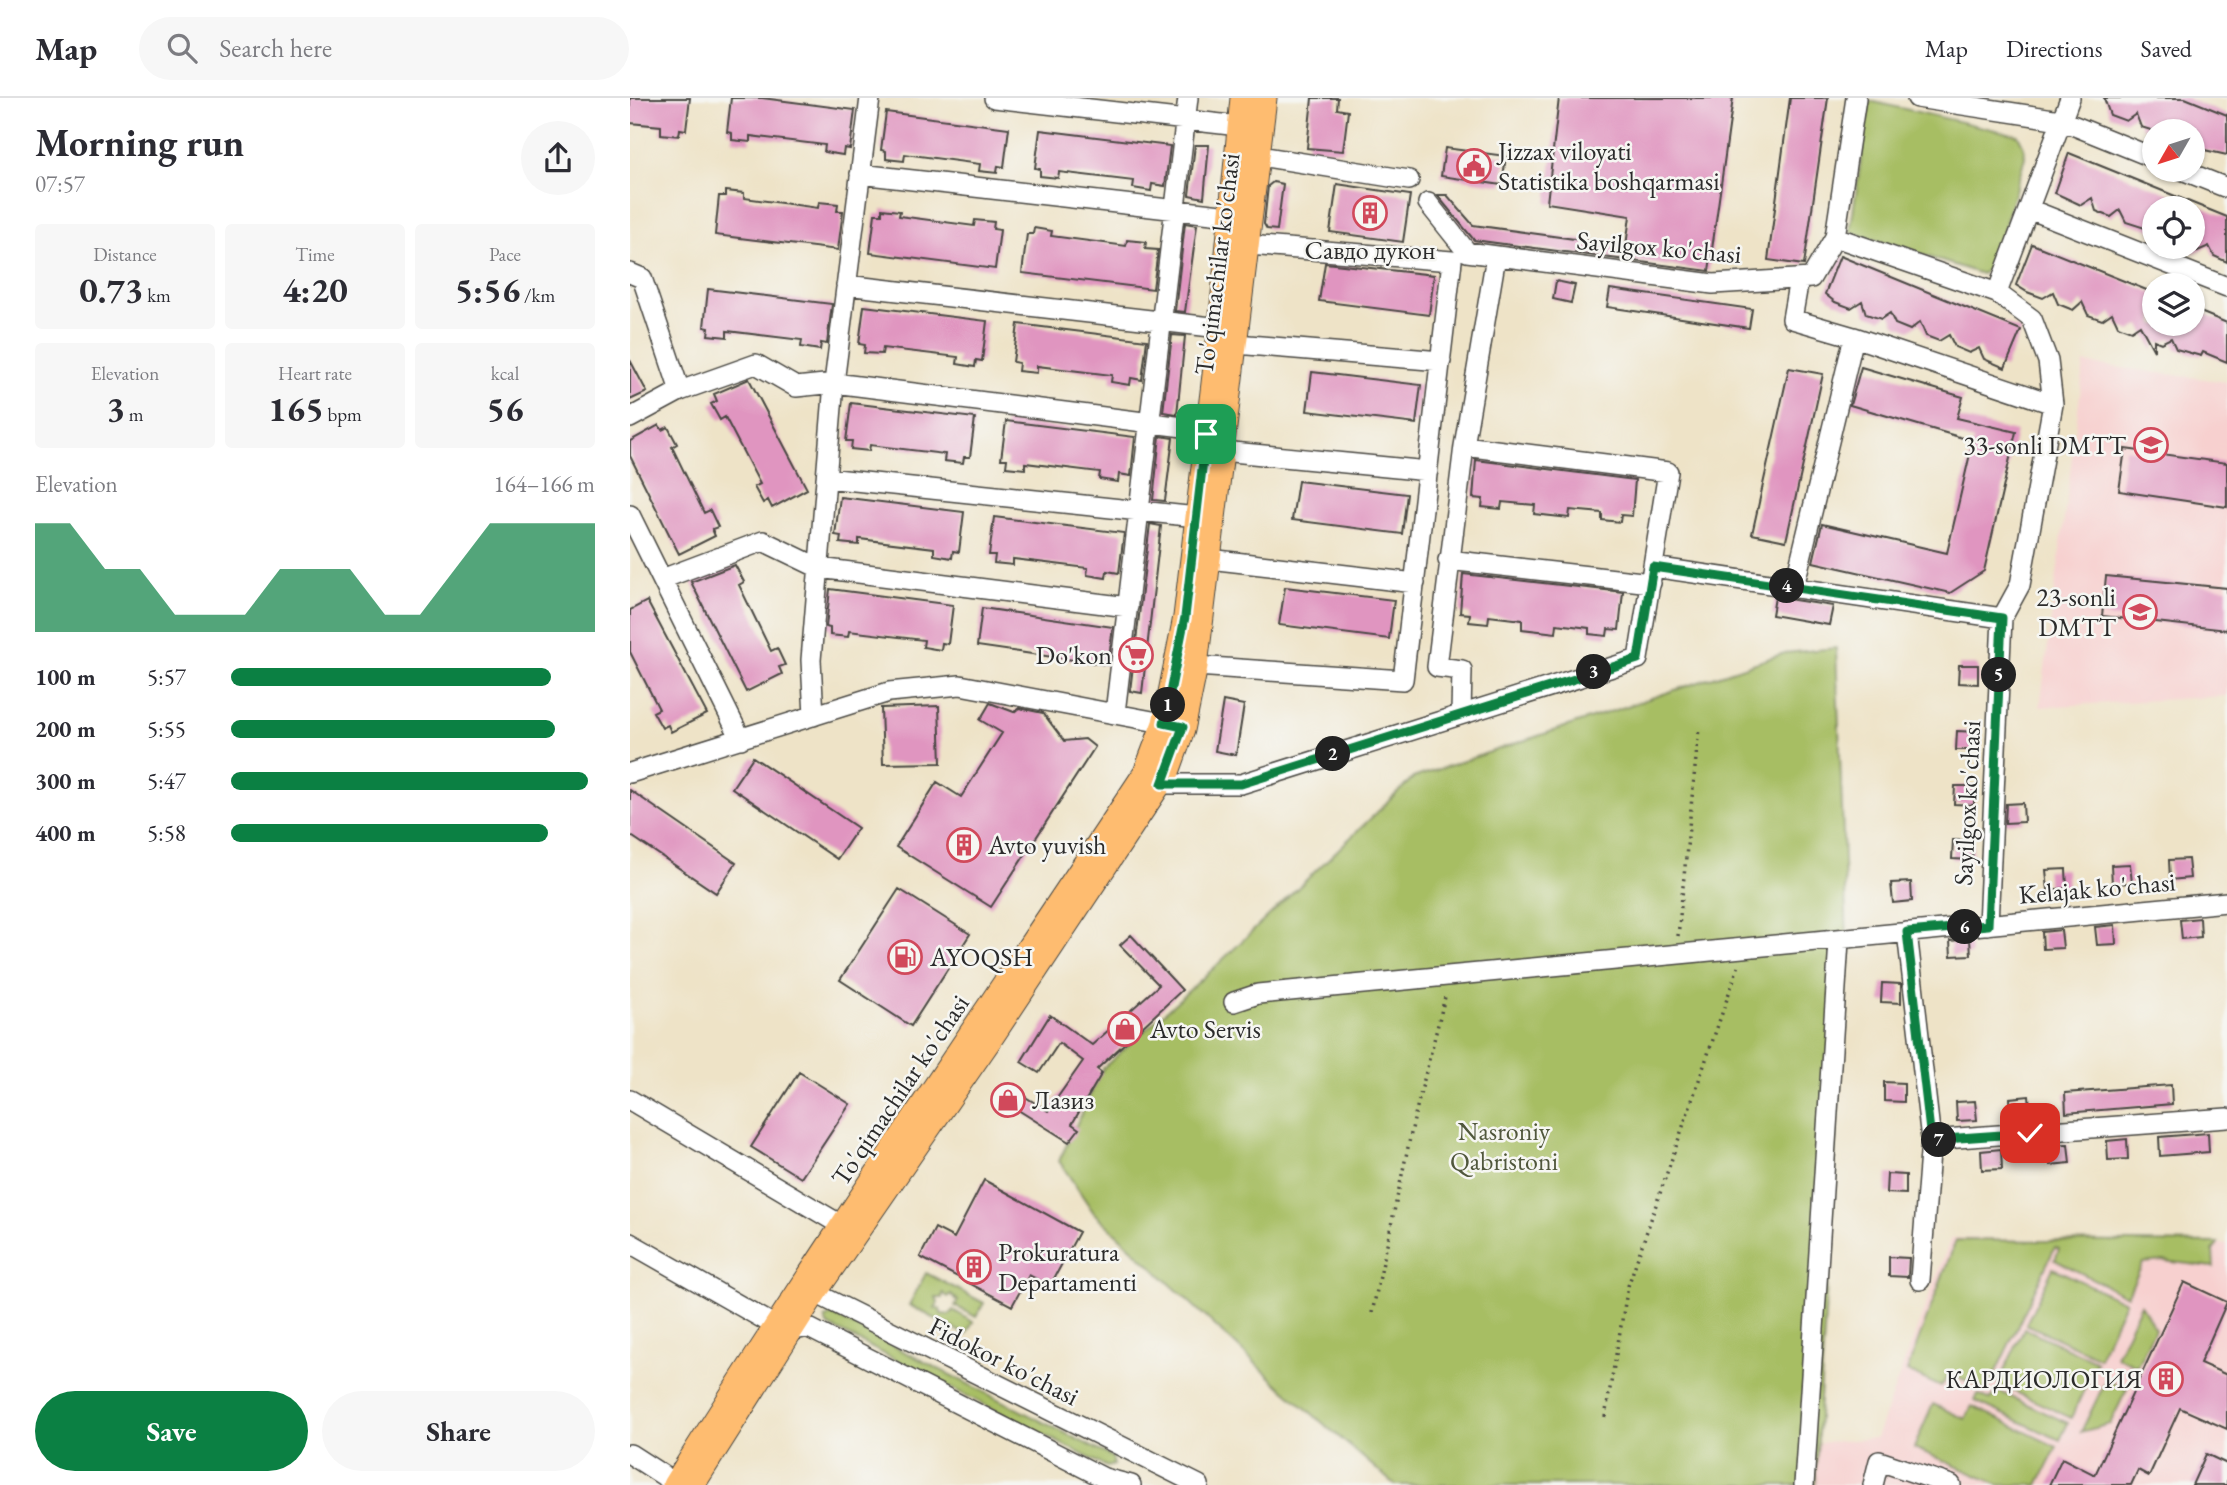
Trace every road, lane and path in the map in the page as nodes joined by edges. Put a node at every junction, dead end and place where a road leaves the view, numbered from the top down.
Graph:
1 (870, 98) edge
2 (994, 98) edge
3 (1188, 98) edge
4 (1242, 98) edge
5 (1265, 98) edge
6 (1856, 98) edge
7 (1917, 98) edge
8 (2070, 98) edge
9 (1185, 119) junction
10 (2060, 120) junction
11 (1239, 126) junction
12 (2142, 153) edge
13 (1259, 156) junction
14 (860, 174) junction
15 (2205, 179) edge
16 (1409, 180) dead end
17 (2227, 188) edge
18 (1428, 203) dead end
19 (2029, 209) junction
20 (1174, 211) junction
21 (1230, 216) junction
22 (1835, 237) junction
23 (1248, 245) junction
24 (1496, 256) junction
25 (630, 273) edge
26 (1799, 279) junction
27 (846, 285) junction
28 (2227, 287) edge
29 (1997, 293) junction
30 (1161, 321) junction
31 (1228, 336) junction
32 (1854, 337) junction
33 (1441, 361) junction
34 (834, 383) junction
35 (680, 391) junction
36 (2053, 404) junction
37 (630, 418) edge
38 (1149, 422) junction
39 (1207, 430) junction
40 (1464, 446) junction
41 (1222, 451) junction
42 (1428, 471) junction
43 (826, 478) junction
44 (1139, 511) junction
45 (630, 515) edge
46 (1197, 517) junction
47 (1209, 559) junction
48 (1448, 560) junction
49 (819, 568) junction
50 (1652, 575) junction
51 (662, 579) junction
52 (1415, 583) junction
53 (1794, 587) junction
54 (1128, 607) junction
55 (2002, 618) junction
56 (1196, 666) junction
57 (1115, 713) junction
58 (1461, 713) junction
59 (814, 716) junction
60 (1174, 725) junction
61 (1699, 728) dead end
62 (741, 739) junction
63 (630, 773) edge
64 (1162, 784) junction
65 (2227, 902) edge
66 (1988, 925) junction
67 (1907, 932) junction
68 (1843, 941) junction
69 (1744, 949) junction
70 (1676, 955) junction
71 (1451, 977) junction
72 (1234, 1002) dead end
73 (630, 1100) edge
74 (2227, 1118) edge
75 (1931, 1140) junction
76 (841, 1225) junction
77 (630, 1242) edge
78 (1920, 1280) dead end
79 (815, 1293) junction
80 (788, 1303) junction
81 (1372, 1313) dead end
82 (783, 1328) junction
83 (1605, 1417) dead end
84 (630, 1454) edge
85 (680, 1485) edge
86 (1131, 1485) edge
87 (1199, 1485) edge
88 (1804, 1485) edge
89 (1873, 1485) edge
90 (1951, 1485) edge

1 - 14 street
2 - 9 street
3 - 9 street
4 - 11 main road, To'qimachilar ko'chasi
5 - 13 main road, To'qimachilar ko'chasi
6 - 22 street
7 - 10 street
8 - 10 street
9 - 11 street
9 - 20 street
10 - 12 street
10 - 19 street
11 - 21 main road, To'qimachilar ko'chasi
13 - 16 street
13 - 23 main road, To'qimachilar ko'chasi
14 - 20 street
14 - 27 street
15 - 17 street
18 - 24 street, Sayilgox ko'chasi
19 - 28 street
19 - 29 street
20 - 21 street
20 - 30 street
21 - 31 main road, To'qimachilar ko'chasi
22 - 26 street
22 - 29 street, Sayilgox ko'chasi
23 - 31 main road, To'qimachilar ko'chasi
23 - 33 street
24 - 26 street, Sayilgox ko'chasi
24 - 40 street
25 - 35 street
26 - 32 street
27 - 30 street
27 - 34 street
29 - 36 street, Sayilgox ko'chasi
30 - 31 street
30 - 38 street
31 - 33 street
31 - 39 main road, To'qimachilar ko'chasi
31 - 41 main road, To'qimachilar ko'chasi
32 - 36 street
32 - 53 street
33 - 42 street
34 - 35 street
34 - 38 street
34 - 43 street
35 - 37 street
36 - 55 street, Sayilgox ko'chasi
38 - 39 street
38 - 44 street
39 - 46 main road, To'qimachilar ko'chasi
40 - 48 street
40 - 50 street
41 - 42 street
41 - 47 main road, To'qimachilar ko'chasi
42 - 52 street
43 - 44 street
43 - 49 street
44 - 46 street
44 - 54 street
45 - 51 street
46 - 60 main road, To'qimachilar ko'chasi
47 - 52 street
47 - 56 main road, To'qimachilar ko'chasi
48 - 50 street
48 - 58 street
49 - 51 street
49 - 54 street
49 - 59 street
50 - 53 street
50 - 58 street
51 - 62 street
52 - 56 street
53 - 55 street
54 - 57 street
55 - 66 street, Sayilgox ko'chasi
56 - 60 main road, To'qimachilar ko'chasi
57 - 59 street
57 - 60 street
58 - 64 street
59 - 62 street
60 - 64 main road, To'qimachilar ko'chasi
60 - 76 main road, To'qimachilar ko'chasi
61 - 70 path
62 - 63 street
64 - 79 main road, To'qimachilar ko'chasi
65 - 66 street, Kelajak ko'chasi
66 - 67 street, Kelajak ko'chasi
67 - 68 street, Kelajak ko'chasi
67 - 75 street
68 - 69 street, Kelajak ko'chasi
68 - 88 street
69 - 70 street, Kelajak ko'chasi
69 - 83 path
70 - 71 street, Kelajak ko'chasi
71 - 72 street, Kelajak ko'chasi
71 - 81 path
73 - 76 street
74 - 75 street
75 - 78 street
76 - 80 main road, To'qimachilar ko'chasi
77 - 82 street
79 - 80 street
79 - 82 main road, To'qimachilar ko'chasi
79 - 87 street, Fidokor ko'chasi
80 - 82 main road, To'qimachilar ko'chasi
82 - 85 main road, To'qimachilar ko'chasi
82 - 86 street
84 - 85 street
89 - 90 street

